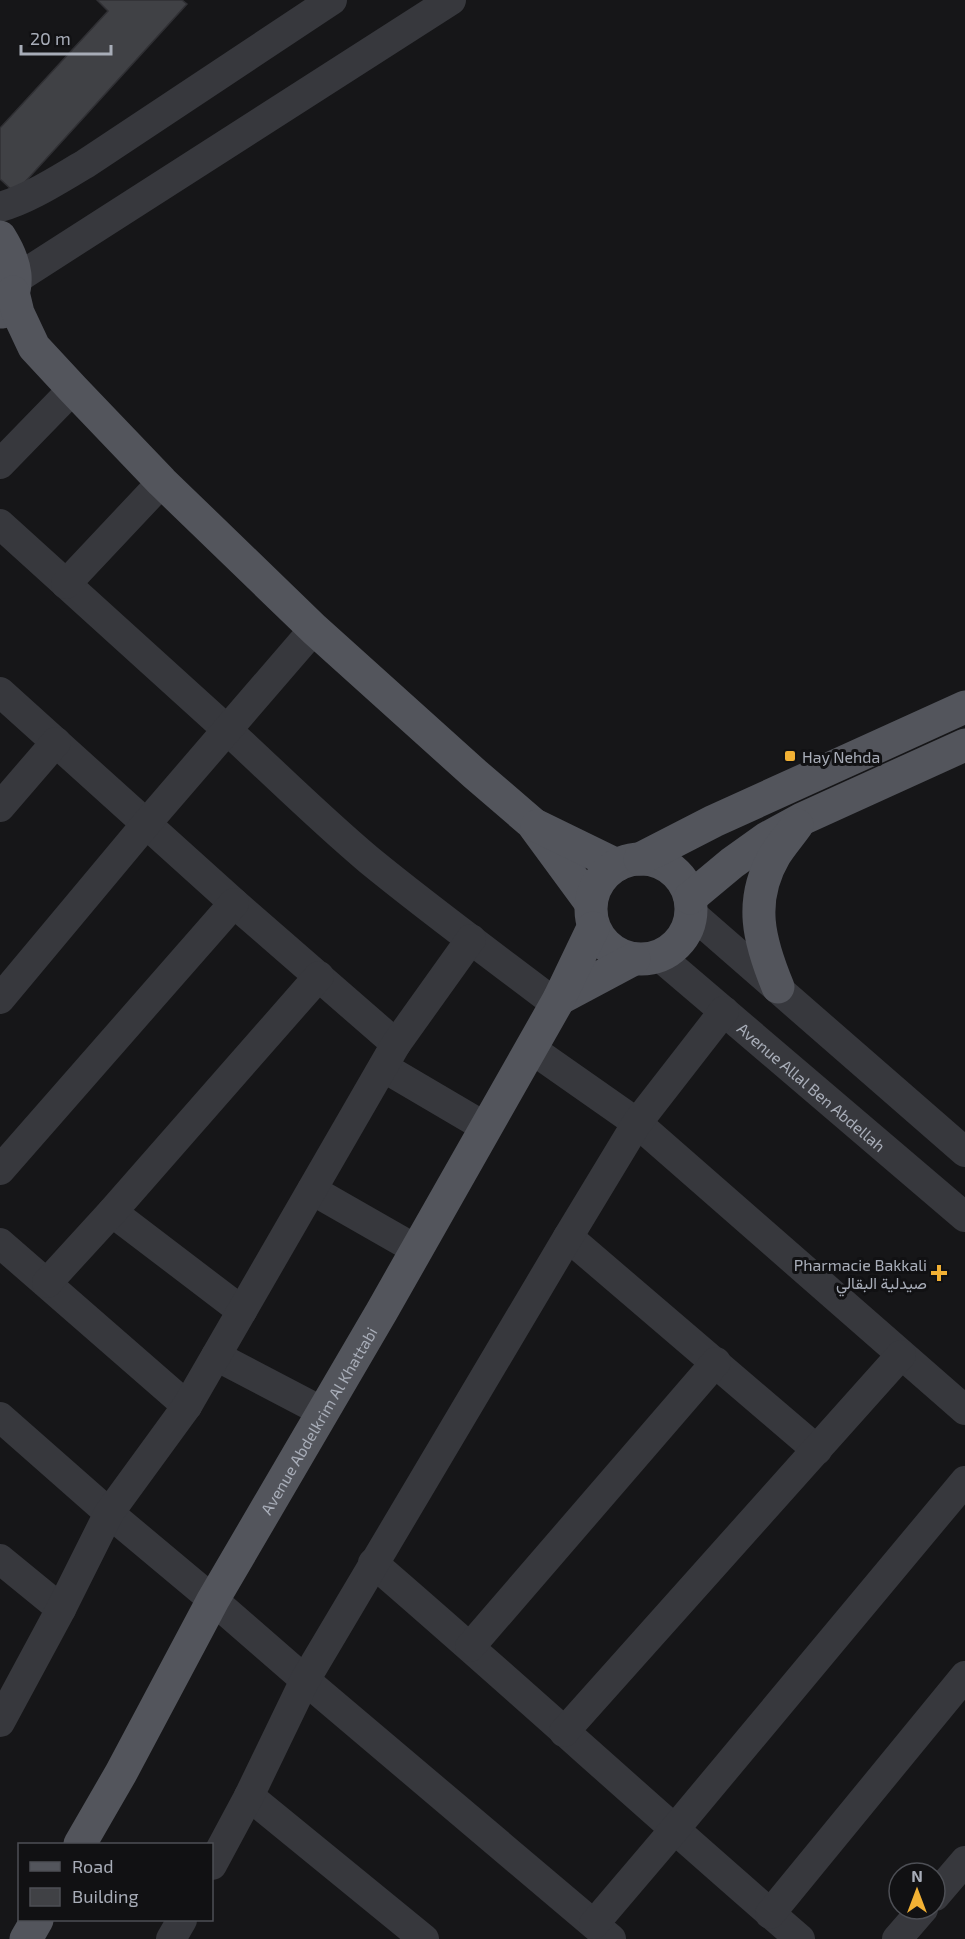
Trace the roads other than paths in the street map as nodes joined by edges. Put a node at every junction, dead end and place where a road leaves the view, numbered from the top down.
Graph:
1 (332, 0) edge
2 (451, 0) edge
3 (0, 207) edge
4 (0, 237) edge
5 (10, 295) edge
6 (0, 335) edge
7 (34, 347) junction
8 (73, 389) junction
9 (0, 464) edge
10 (162, 482) junction
11 (0, 524) edge
12 (66, 584) junction
13 (314, 629) junction
14 (0, 692) edge
15 (965, 707) edge
16 (227, 730) junction
17 (56, 742) junction
18 (965, 745) edge
19 (0, 807) edge
20 (802, 819) junction
21 (532, 823) junction
22 (146, 824) junction
23 (628, 862) junction
24 (234, 903) junction
25 (691, 906) junction
26 (592, 915) junction
27 (471, 939) junction
28 (647, 958) junction
29 (319, 976) junction
30 (778, 987) junction
31 (0, 999) edge
32 (557, 1001) junction
33 (723, 1011) junction
34 (530, 1048) junction
35 (390, 1056) junction
36 (637, 1123) junction
37 (485, 1127) junction
38 (965, 1152) edge
39 (0, 1170) edge
40 (312, 1190) junction
41 (112, 1212) junction
42 (965, 1217) edge
43 (568, 1237) junction
44 (0, 1242) edge
45 (417, 1250) junction
46 (47, 1282) junction
47 (242, 1311) junction
48 (901, 1355) junction
49 (216, 1356) junction
50 (716, 1362) junction
51 (188, 1406) junction
52 (965, 1410) edge
53 (323, 1412) junction
54 (0, 1417) edge
55 (817, 1450) junction
56 (965, 1481) edge
57 (109, 1513) junction
58 (0, 1559) edge
59 (374, 1563) junction
60 (213, 1600) junction
61 (61, 1609) junction
62 (470, 1647) junction
63 (965, 1676) edge
64 (305, 1680) junction
65 (0, 1722) edge
66 (564, 1732) junction
67 (249, 1796) junction
68 (674, 1830) junction
69 (81, 1843) edge
70 (965, 1861) edge
71 (213, 1863) edge
72 (947, 1882) edge
73 (770, 1914) junction
74 (36, 1921) edge
75 (181, 1921) edge
76 (913, 1921) edge
77 (602, 1931) edge
78 (405, 1933) edge
79 (26, 1939) edge
80 (171, 1939) edge
81 (800, 1939) edge
82 (897, 1939) edge

1 - 3 street
2 - 5 street
4 - 5 main road
5 - 7 main road
6 - 7 main road
7 - 8 main road
8 - 9 street
8 - 10 main road
10 - 12 street
10 - 13 main road
11 - 12 street
12 - 16 street
13 - 16 street
13 - 21 main road
14 - 17 street
15 - 23 main road
16 - 22 street
16 - 27 street
17 - 19 street
17 - 22 street
18 - 20 main road
20 - 25 main road
20 - 30 main road
21 - 23 main road
21 - 26 main road
22 - 24 street
22 - 31 street
23 - 25 main road
23 - 26 main road
24 - 29 street
24 - 39 street
25 - 28 main road
25 - 30 street
26 - 28 main road
26 - 32 main road, Avenue Abdelkrim Al Khattabi
27 - 32 street
27 - 35 street
28 - 32 main road
28 - 33 street, Avenue Allal Ben Abdellah
29 - 35 street
29 - 41 street
30 - 38 street
32 - 34 main road, Avenue Abdelkrim Al Khattabi
33 - 36 street
33 - 42 street, Avenue Allal Ben Abdellah
34 - 36 street
34 - 37 main road, Avenue Abdelkrim Al Khattabi
35 - 37 street
35 - 40 street
36 - 43 street
36 - 48 street
37 - 45 main road, Avenue Abdelkrim Al Khattabi
40 - 45 street
40 - 47 street
41 - 46 street
41 - 47 street
43 - 50 street
43 - 59 street
44 - 46 street
45 - 53 main road, Avenue Abdelkrim Al Khattabi
46 - 51 street
47 - 49 street
48 - 52 street
48 - 55 street
49 - 51 street
49 - 53 street
50 - 55 street
50 - 62 street
51 - 57 street
53 - 60 main road, Avenue Abdelkrim Al Khattabi
54 - 57 street
55 - 66 street
56 - 68 street
57 - 60 street
57 - 61 street
58 - 61 street
59 - 62 street
59 - 64 street
60 - 64 street
60 - 69 main road, Avenue Abdelkrim Al Khattabi
61 - 65 street
62 - 66 street
63 - 73 street
64 - 67 street
64 - 77 street
66 - 68 street
67 - 71 street
67 - 78 street
68 - 73 street
68 - 77 street
70 - 72 street
73 - 81 street
74 - 79 main road
75 - 80 street
76 - 82 street

